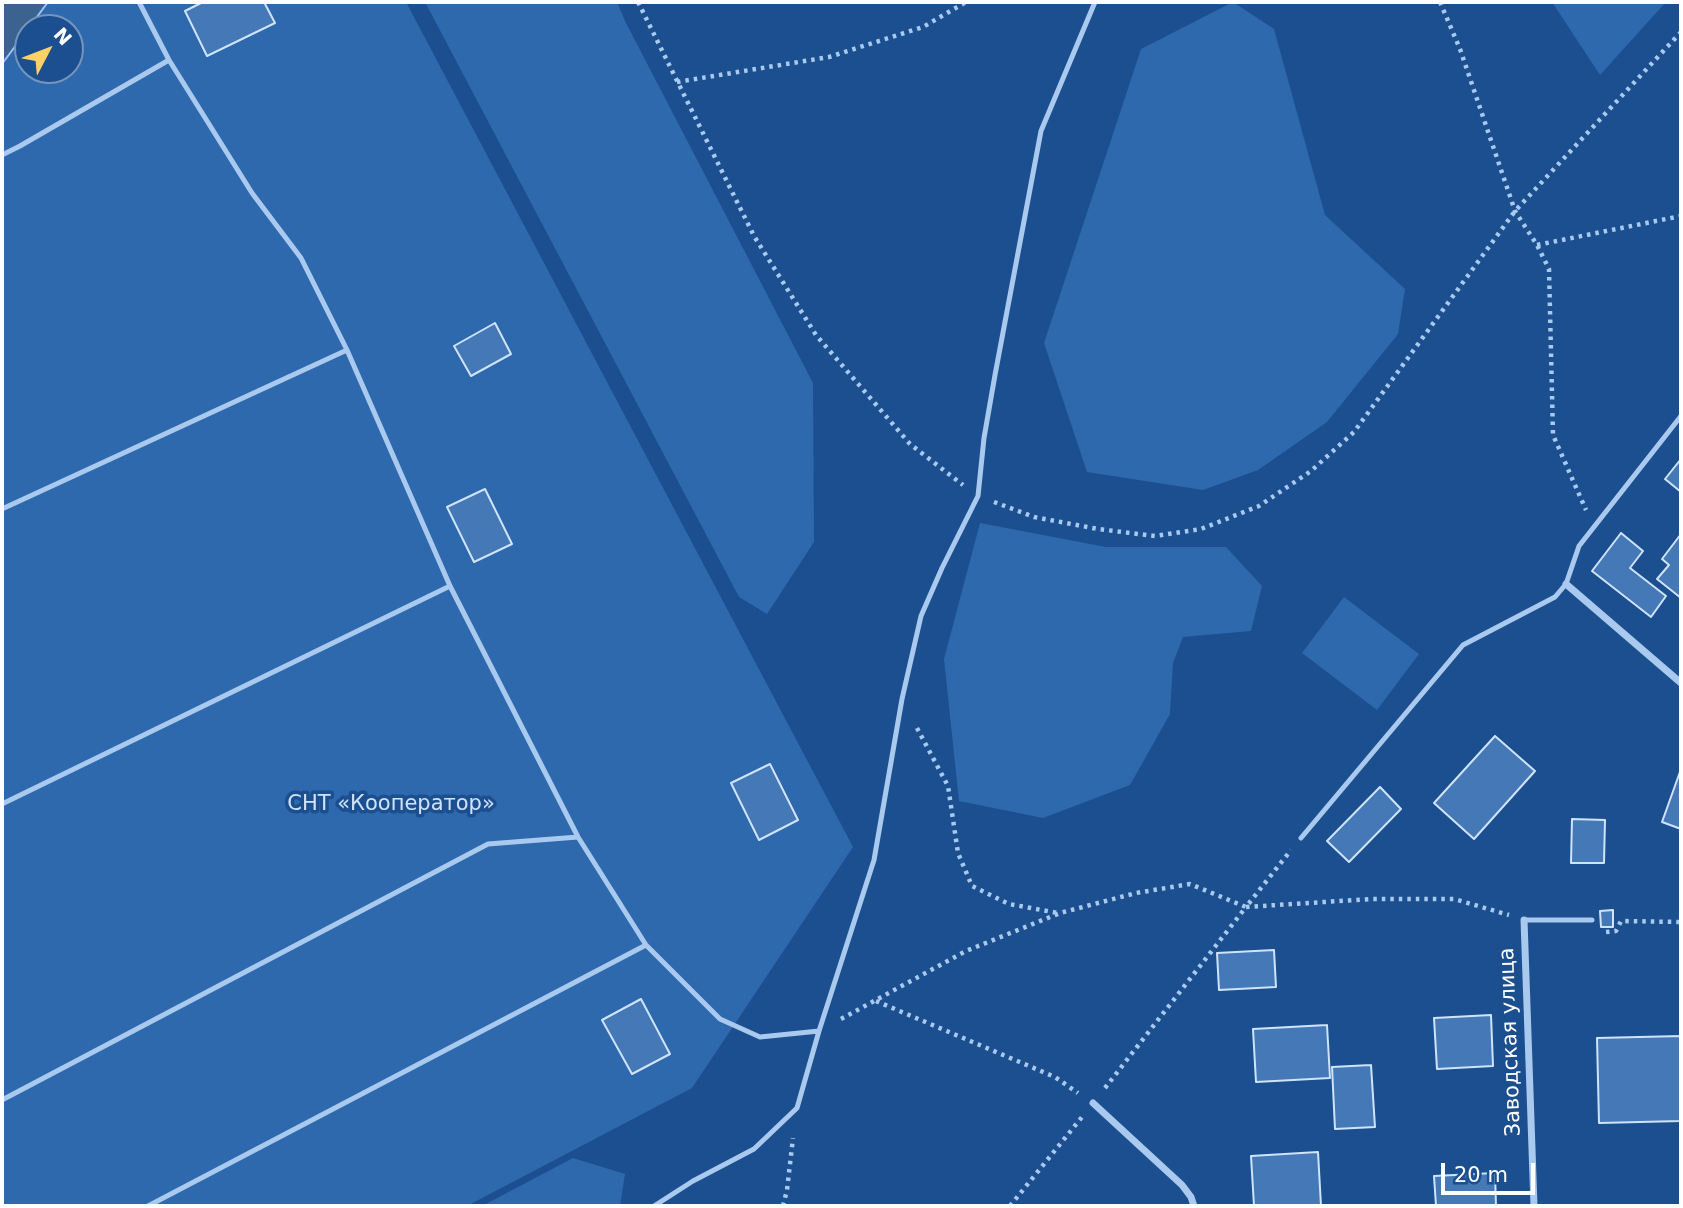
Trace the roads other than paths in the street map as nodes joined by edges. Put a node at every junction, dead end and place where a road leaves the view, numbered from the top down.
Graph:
1 (139, 2) edge
2 (1095, 2) edge
3 (169, 60) junction
4 (2, 155) edge
5 (347, 350) junction
6 (1681, 416) edge
7 (2, 509) edge
8 (1566, 584) junction
9 (450, 586) junction
10 (1681, 683) edge
11 (2, 804) edge
12 (578, 837) junction
13 (1301, 838) road end
14 (1524, 919) joint
15 (1592, 920) road end
16 (646, 944) junction
17 (819, 1031) junction
18 (2, 1100) edge
19 (1093, 1103) road end
20 (148, 1206) edge
21 (654, 1206) edge
22 (1194, 1206) edge
23 (1534, 1206) edge

1 - 3 lane
2 - 17 lane
3 - 4 lane
3 - 5 lane
5 - 7 lane
5 - 9 lane
6 - 8 lane
8 - 10 street
8 - 13 lane
9 - 11 lane
9 - 12 lane
12 - 16 lane
12 - 18 lane
14 - 15 lane
14 - 23 street, Заводская улица
16 - 17 lane
16 - 20 lane
17 - 21 lane
19 - 22 street

